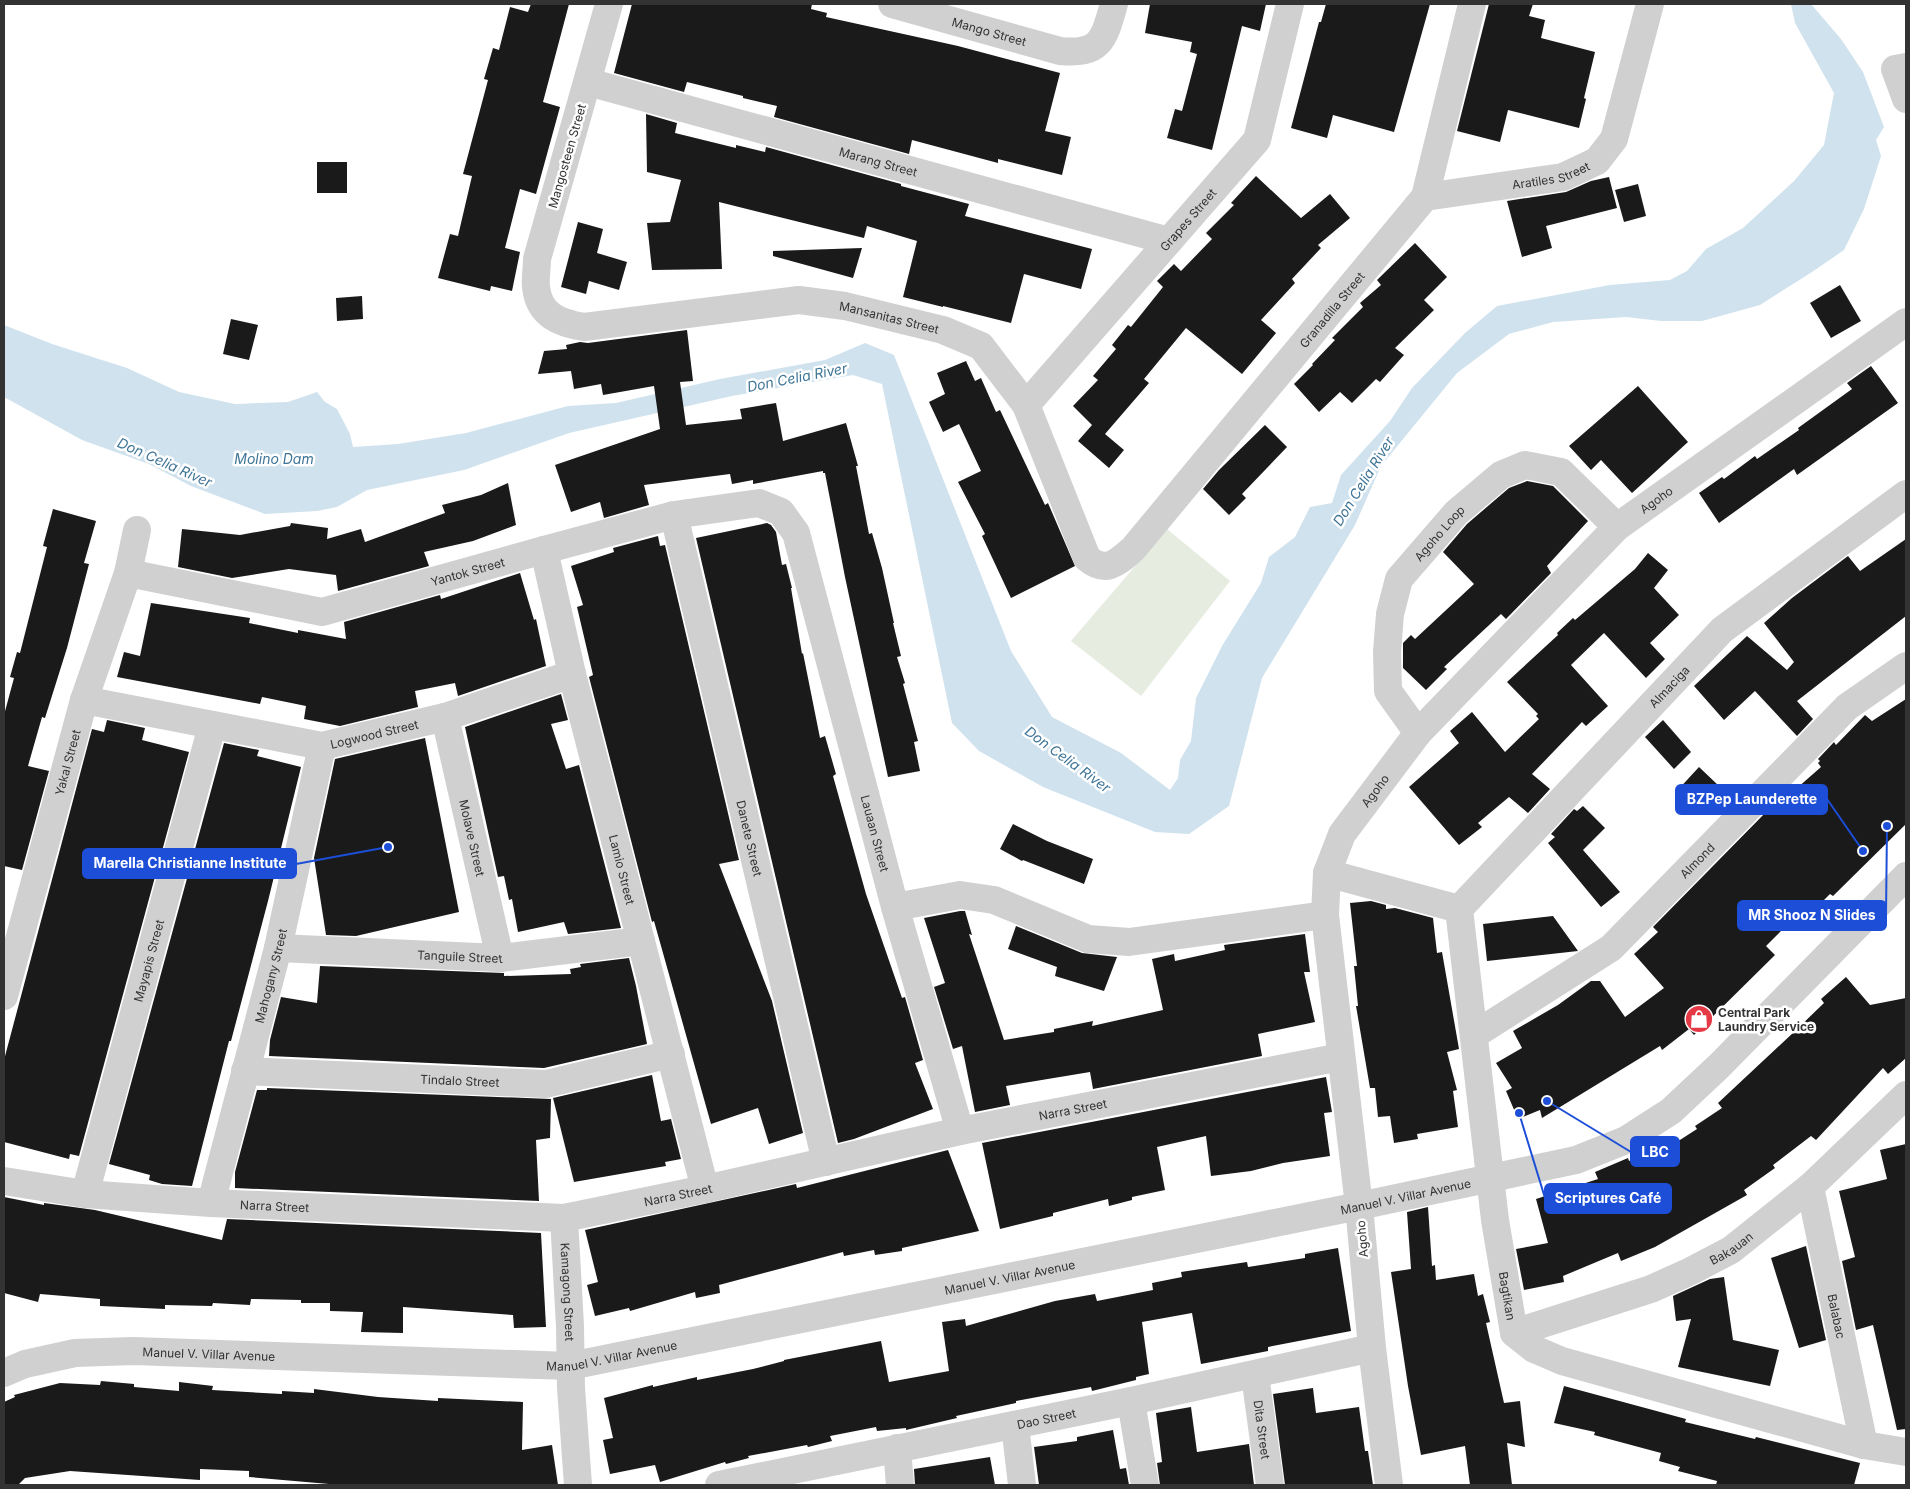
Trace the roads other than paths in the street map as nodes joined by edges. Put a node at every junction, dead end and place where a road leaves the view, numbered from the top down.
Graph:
1 (609, 4) edge
2 (892, 4) edge
3 (1114, 4) edge
4 (1290, 4) edge
5 (1472, 4) edge
6 (1650, 4) edge
7 (1901, 68) edge
8 (588, 82) junction
9 (1906, 99) edge
10 (1425, 197) junction
11 (1169, 241) junction
12 (543, 308) joint
13 (1906, 322) edge
14 (1026, 405) junction
15 (1906, 494) edge
16 (674, 515) junction
17 (1617, 527) junction
18 (137, 530) dead end
19 (796, 533) joint
20 (544, 550) junction
21 (1105, 567) joint
22 (128, 573) junction
23 (1906, 666) edge
24 (572, 674) junction
25 (84, 700) junction
26 (445, 717) junction
27 (212, 726) junction
28 (1418, 733) junction
29 (322, 746) junction
30 (1327, 873) junction
31 (1906, 876) edge
32 (895, 907) junction
33 (1459, 909) junction
34 (1325, 915) junction
35 (641, 941) junction
36 (278, 948) junction
37 (500, 958) junction
38 (4, 996) edge
39 (1474, 1036) junction
40 (671, 1054) junction
41 (1341, 1057) junction
42 (246, 1071) junction
43 (1906, 1095) edge
44 (960, 1131) junction
45 (826, 1162) junction
46 (1491, 1179) junction
47 (4, 1181) edge
48 (1810, 1187) junction
49 (705, 1189) junction
50 (85, 1194) junction
51 (211, 1203) junction
52 (1359, 1206) junction
53 (564, 1218) junction
54 (1514, 1333) junction
55 (1372, 1348) junction
56 (570, 1366) junction
57 (4, 1373) edge
58 (1255, 1375) junction
59 (1131, 1401) junction
60 (1015, 1424) junction
61 (1864, 1445) junction
62 (897, 1448) junction
63 (1906, 1452) edge
64 (769, 1480) edge
65 (578, 1485) edge
66 (719, 1485) edge
67 (900, 1485) edge
68 (1022, 1485) edge
69 (1144, 1485) edge
70 (1270, 1485) edge
71 (1389, 1485) edge

1 - 8 street, Mangosteen Street
2 - 3 street, Mango Street
4 - 11 street, Grapes Street
5 - 10 street, Granadilla Street
6 - 10 street, Aratiles Street
7 - 9 street
8 - 11 street, Marang Street
8 - 12 street, Mangosteen Street
10 - 21 street, Granadilla Street
11 - 14 street, Grapes Street
12 - 14 street, Mansanitas Street
13 - 17 street, Agoho
14 - 21 street, Mansanitas Street
15 - 33 street, Almaciga
16 - 19 street, Yantok Street
16 - 20 street, Yantok Street
16 - 45 street, Danete Street
17 - 28 street, Agoho
17 - 28 street, Agoho Loop
18 - 22 street, Yakal Street
19 - 32 street, Lauaan Street
20 - 22 street, Yantok Street
20 - 24 street, Lamio Street
22 - 25 street, Yakal Street
23 - 39 street, Almond
24 - 26 street, Logwood Street
24 - 35 street, Lamio Street
25 - 27 street, Logwood Street
25 - 38 street, Yakal Street
26 - 29 street, Logwood Street
26 - 37 street, Molave Street
27 - 29 street, Logwood Street
27 - 50 street, Mayapis Street
28 - 30 street, Agoho
29 - 36 street, Mahogany Street
30 - 33 street
30 - 34 street, Agoho
31 - 46 street, Manuel V. Villar Avenue
32 - 34 street
32 - 44 street, Lauaan Street
33 - 39 street, Bagtikan
34 - 41 street, Agoho
35 - 37 street, Tanguile Street
35 - 40 street, Lamio Street
36 - 37 street, Tanguile Street
36 - 42 street, Mahogany Street
39 - 46 street, Bagtikan
40 - 42 street, Tindalo Street
40 - 49 street, Lamio Street
41 - 44 street, Narra Street
41 - 52 street, Agoho
42 - 51 street, Mahogany Street
43 - 48 street, Bakauan
44 - 45 street, Narra Street
45 - 49 street, Narra Street
46 - 52 street, Manuel V. Villar Avenue
46 - 54 street, Bagtikan
47 - 50 street, Narra Street
48 - 54 street, Bakauan
48 - 61 street, Balabac
49 - 53 street, Narra Street
50 - 51 street, Narra Street
51 - 53 street, Narra Street
52 - 55 street, Agoho
52 - 56 street, Manuel V. Villar Avenue
53 - 56 street, Kamagong Street
54 - 61 street, Bagtikan
55 - 58 street, Dao Street
55 - 71 street, Agoho
56 - 57 street, Manuel V. Villar Avenue
56 - 65 street, Kamagong Street
58 - 59 street, Dao Street
58 - 70 street, Dita Street
59 - 60 street, Dao Street
59 - 69 street
60 - 62 street, Dao Street
60 - 68 street
61 - 63 street, Bagtikan
62 - 64 street, Dao Street
62 - 67 street
64 - 66 street, Dao Street

